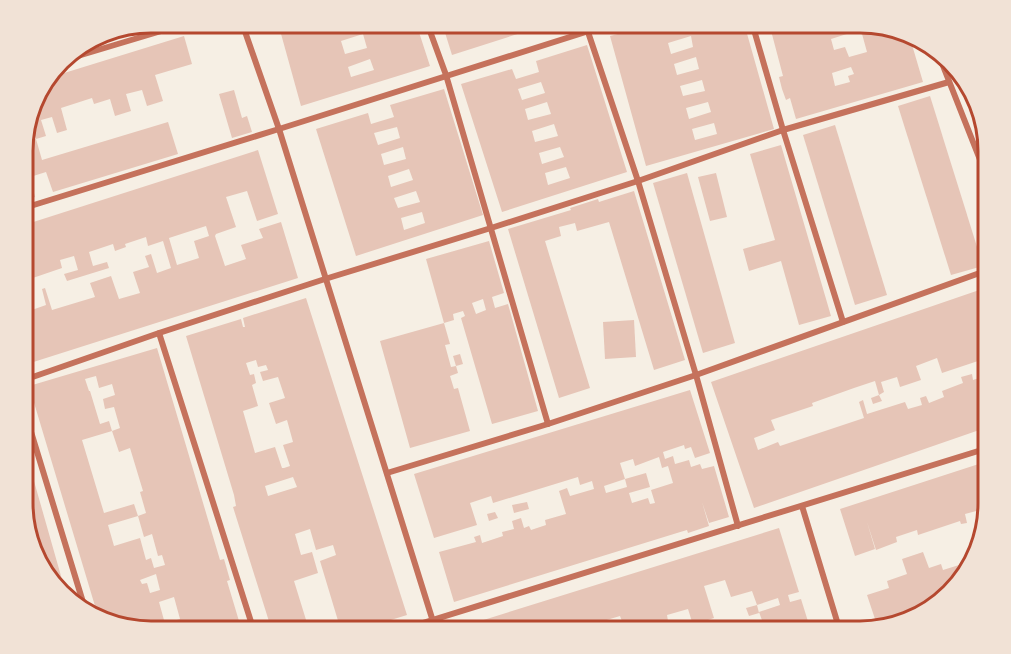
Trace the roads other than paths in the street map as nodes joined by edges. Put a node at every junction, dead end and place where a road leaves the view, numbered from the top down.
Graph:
1 (152, 33) edge
2 (246, 33) edge
3 (431, 33) edge
4 (581, 33) edge
5 (588, 33) edge
6 (755, 33) edge
7 (84, 54) edge
8 (943, 66) edge
9 (446, 75) junction
10 (949, 82) junction
11 (279, 129) junction
12 (783, 130) junction
13 (978, 155) edge
14 (638, 181) junction
15 (33, 205) edge
16 (491, 228) junction
17 (978, 274) edge
18 (326, 279) junction
19 (843, 322) junction
20 (159, 333) junction
21 (696, 375) junction
22 (33, 377) edge
23 (548, 424) junction
24 (33, 438) edge
25 (978, 451) edge
26 (387, 473) junction
27 (802, 506) junction
28 (738, 526) junction
29 (82, 599) edge
30 (433, 620) junction
31 (251, 621) edge
32 (430, 621) edge
33 (837, 621) edge

1 - 7 street
2 - 11 street
3 - 9 street
4 - 9 street
5 - 14 street
6 - 12 street
8 - 10 street
9 - 11 street
9 - 16 street
10 - 12 street
10 - 13 street
11 - 15 street
11 - 18 street
12 - 14 street
12 - 19 street
14 - 16 street
14 - 21 street
16 - 18 street
16 - 23 street
17 - 19 street
18 - 20 street
18 - 26 street
19 - 21 street
20 - 22 street
20 - 31 street
21 - 23 street
21 - 28 street
23 - 26 street
24 - 29 street
25 - 27 street
26 - 30 street
27 - 28 street
27 - 33 street
28 - 30 street
30 - 32 street

